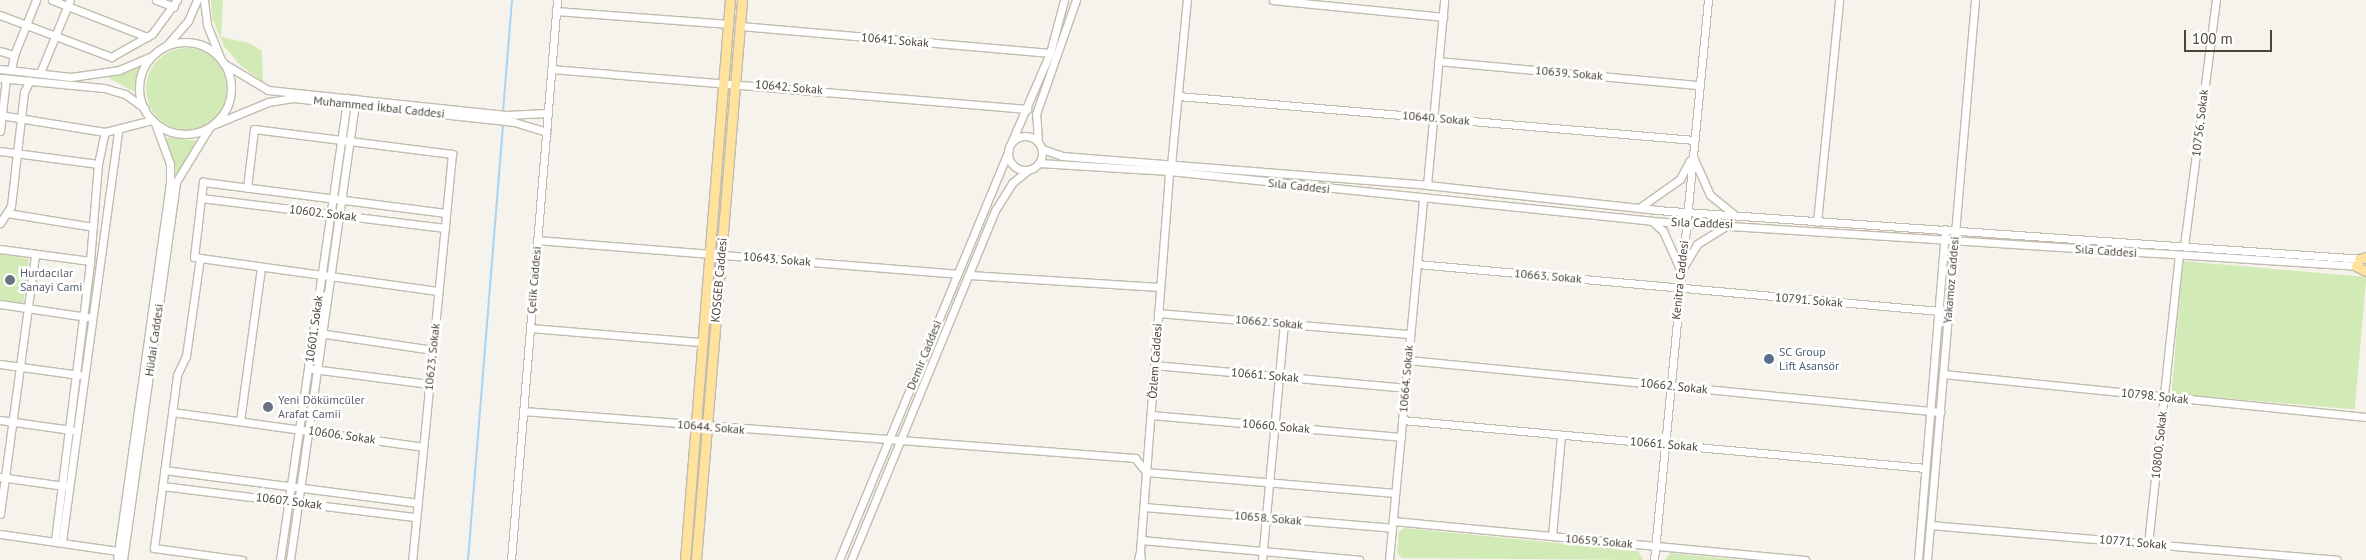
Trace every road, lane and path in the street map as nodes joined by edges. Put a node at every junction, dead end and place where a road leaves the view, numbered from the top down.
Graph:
1 (36, 0) edge
2 (52, 0) edge
3 (156, 0) edge
4 (197, 0) edge
5 (204, 0) edge
6 (557, 0) edge
7 (730, 0) edge
8 (742, 0) edge
9 (1064, 0) edge
10 (1076, 0) edge
11 (1186, 0) edge
12 (1274, 0) edge
13 (1363, 0) edge
14 (1444, 0) edge
15 (1708, 0) edge
16 (1839, 0) edge
17 (1975, 0) edge
18 (2216, 0) edge
19 (69, 3) edge
20 (175, 3) edge
21 (1362, 9) junction
22 (556, 11) junction
23 (0, 15) edge
24 (1443, 17) junction
25 (729, 24) junction
26 (27, 26) junction
27 (740, 26) junction
28 (55, 36) junction
29 (147, 37) junction
30 (166, 47) junction
31 (0, 51) edge
32 (158, 52) junction
33 (1050, 53) junction
34 (14, 55) junction
35 (222, 61) junction
36 (1438, 61) junction
37 (0, 69) edge
38 (551, 69) junction
39 (11, 70) junction
40 (40, 73) junction
41 (3, 78) edge
42 (30, 80) junction
43 (724, 81) junction
44 (735, 82) junction
45 (1700, 85) junction
46 (1178, 96) junction
47 (347, 101) junction
48 (355, 102) junction
49 (144, 108) junction
50 (1027, 109) junction
51 (547, 113) junction
52 (1, 115) edge
53 (22, 117) junction
54 (515, 118) junction
55 (1433, 118) junction
56 (153, 121) junction
57 (212, 126) junction
58 (0, 131) edge
59 (118, 131) junction
60 (105, 132) junction
61 (546, 132) junction
62 (341, 140) junction
63 (1038, 140) junction
64 (1694, 140) junction
65 (350, 141) junction
66 (1010, 147) junction
67 (1042, 149) junction
68 (0, 151) edge
69 (18, 153) junction
70 (1693, 155) junction
71 (1039, 163) junction
72 (98, 164) junction
73 (1170, 168) junction
74 (1028, 170) junction
75 (1427, 186) junction
76 (247, 188) junction
77 (201, 198) junction
78 (333, 198) junction
79 (1423, 199) junction
80 (341, 200) junction
81 (1638, 208) junction
82 (6, 213) junction
83 (446, 213) junction
84 (1687, 213) junction
85 (330, 214) junction
86 (339, 215) junction
87 (1738, 216) junction
88 (1651, 221) junction
89 (1817, 222) junction
90 (0, 223) edge
91 (1686, 223) junction
92 (1732, 224) junction
93 (93, 227) junction
94 (445, 228) junction
95 (1945, 229) junction
96 (1956, 230) junction
97 (537, 240) junction
98 (1944, 240) junction
99 (1955, 240) junction
100 (2184, 246) junction
101 (0, 249) edge
102 (710, 253) junction
103 (35, 254) junction
104 (721, 254) junction
105 (2179, 256) junction
106 (200, 258) junction
107 (2362, 260) edge
108 (90, 261) junction
109 (1417, 264) junction
110 (261, 267) junction
111 (2366, 269) edge
112 (1681, 272) junction
113 (957, 274) junction
114 (322, 275) junction
115 (969, 275) junction
116 (330, 276) junction
117 (1160, 287) junction
118 (1679, 288) junction
119 (438, 291) junction
120 (0, 304) edge
121 (28, 308) junction
122 (1938, 312) junction
123 (1158, 313) junction
124 (83, 316) junction
125 (93, 318) junction
126 (1284, 323) junction
127 (530, 328) junction
128 (313, 332) junction
129 (322, 334) junction
130 (1410, 334) junction
131 (702, 342) junction
132 (432, 350) junction
133 (1408, 360) junction
134 (0, 364) edge
135 (1154, 365) junction
136 (20, 367) junction
137 (308, 369) junction
138 (317, 370) junction
139 (75, 374) junction
140 (1944, 374) junction
141 (84, 376) junction
142 (1279, 376) junction
143 (429, 384) junction
144 (1670, 386) junction
145 (1405, 388) junction
146 (2164, 397) junction
147 (1930, 411) junction
148 (172, 412) junction
149 (523, 412) junction
150 (1940, 412) junction
151 (1151, 415) junction
152 (2366, 417) edge
153 (0, 420) edge
154 (1402, 420) junction
155 (13, 422) junction
156 (240, 422) junction
157 (694, 425) junction
158 (706, 426) junction
159 (1275, 426) junction
160 (68, 430) junction
161 (299, 430) junction
162 (77, 431) junction
163 (308, 431) junction
164 (1561, 435) junction
165 (1400, 436) junction
166 (890, 442) junction
167 (899, 442) junction
168 (1665, 444) junction
169 (423, 446) junction
170 (1925, 468) junction
171 (164, 470) junction
172 (1146, 472) junction
173 (2, 478) edge
174 (1270, 483) junction
175 (60, 486) junction
176 (70, 486) junction
177 (162, 486) junction
178 (291, 487) junction
179 (300, 488) junction
180 (1395, 493) junction
181 (289, 501) junction
182 (298, 502) junction
183 (417, 503) junction
184 (1144, 507) junction
185 (0, 514) edge
186 (416, 517) junction
187 (1266, 518) junction
188 (1392, 525) junction
189 (1930, 525) junction
190 (0, 534) edge
191 (1552, 536) junction
192 (1141, 540) junction
193 (59, 541) junction
194 (2148, 544) junction
195 (1656, 546) junction
196 (118, 551) junction
197 (1263, 551) junction
198 (117, 560) edge
199 (123, 560) edge
200 (242, 560) edge
201 (280, 560) edge
202 (290, 560) edge
203 (412, 560) edge
204 (510, 560) edge
205 (685, 560) edge
206 (696, 560) edge
207 (839, 560) edge
208 (851, 560) edge
209 (1140, 560) edge
210 (1262, 560) edge
211 (1359, 560) edge
212 (1389, 560) edge
213 (1654, 560) edge
214 (1806, 560) edge
215 (1918, 560) edge
216 (1927, 560) edge
217 (2336, 560) edge

1 - 26 street
2 - 19 street
3 - 20 street
4 - 30 street
5 - 35 street
6 - 22 street, Çelik Caddesi
7 - 25 main road, KOSGEB Caddesi
8 - 27 main road, KOSGEB Caddesi
9 - 33 street, Demir Caddesi
10 - 63 street
11 - 46 street, Özlem Caddesi
12 - 21 street
13 - 21 street
14 - 24 street
15 - 45 street, Kenitra Caddesi
16 - 89 street
17 - 96 street, Yakamoz Caddesi
18 - 100 street, 10756. Sokak
19 - 28 street
19 - 29 street
20 - 29 street
21 - 24 street
22 - 25 street
22 - 38 street, Çelik Caddesi
23 - 26 street
24 - 36 street
25 - 43 main road, KOSGEB Caddesi
26 - 28 street
26 - 34 street
27 - 33 street, 10641. Sokak
27 - 44 main road, KOSGEB Caddesi
28 - 29 street
28 - 40 street
30 - 32 street
30 - 35 street
31 - 34 street
32 - 40 street
32 - 49 street
33 - 50 street, Demir Caddesi
34 - 39 street
35 - 47 street, Muhammed İkbal Caddesi
35 - 57 street
36 - 45 street, 10639. Sokak
36 - 55 street
37 - 39 street
38 - 43 street, 10642. Sokak
38 - 51 street, Çelik Caddesi
39 - 40 street
41 - 42 street
41 - 52 street
42 - 49 street
42 - 53 street
43 - 44 street, 10642. Sokak
43 - 102 main road, KOSGEB Caddesi
44 - 50 street, 10642. Sokak
44 - 104 main road, KOSGEB Caddesi
45 - 64 street, Kenitra Caddesi
46 - 55 street, 10640. Sokak
46 - 73 street, Özlem Caddesi
47 - 48 street, Muhammed İkbal Caddesi
47 - 57 street, Muhammed İkbal Caddesi
47 - 62 street, 10601. Sokak
48 - 54 street, Muhammed İkbal Caddesi
48 - 65 street, 10601. Sokak
49 - 56 street
50 - 66 street, Demir Caddesi
51 - 54 street, Muhammed İkbal Caddesi
51 - 61 street, Çelik Caddesi
52 - 53 street
52 - 58 street
53 - 60 street
53 - 69 street
54 - 61 street, Muhammed İkbal Caddesi
55 - 64 street, 10640. Sokak
55 - 75 street
56 - 57 street
56 - 59 street
56 - 196 street, Hüdai Caddesi
57 - 199 street, Hüdai Caddesi
59 - 60 street
59 - 125 street
60 - 72 street
61 - 97 street, Çelik Caddesi
62 - 65 street
62 - 76 street
62 - 78 street, 10601. Sokak
63 - 66 street
63 - 67 street
64 - 70 street, Kenitra Caddesi
65 - 80 street, 10601. Sokak
65 - 83 street, 10623. Sokak
66 - 74 street
66 - 113 street, Demir Caddesi
67 - 71 street
67 - 73 street
68 - 69 street
69 - 72 street
69 - 82 street
70 - 81 street
70 - 84 street, Kenitra Caddesi
70 - 87 street
71 - 73 street, Sıla Caddesi
71 - 74 street
72 - 93 street
73 - 75 street
73 - 79 street, Sıla Caddesi
73 - 117 street, Özlem Caddesi
74 - 115 street, Demir Caddesi
75 - 81 street
76 - 77 street, 10602. Sokak
76 - 78 street, 10602. Sokak
77 - 85 street, 10602. Sokak
77 - 106 street
78 - 80 street, 10602. Sokak
78 - 85 street, 10601. Sokak
79 - 88 street, Sıla Caddesi
79 - 109 street, 10664. Sokak
80 - 83 street, 10602. Sokak
80 - 86 street, 10601. Sokak
81 - 84 street
82 - 90 street
82 - 93 street
83 - 94 street, 10623. Sokak
84 - 87 street
84 - 91 street, Kenitra Caddesi
85 - 86 street, 10602. Sokak
85 - 114 street, 10601. Sokak
86 - 94 street, 10602. Sokak
86 - 116 street, 10601. Sokak
87 - 89 street
88 - 91 street, Sıla Caddesi
88 - 112 street
89 - 95 street
91 - 92 street, Sıla Caddesi
91 - 112 street, Kenitra Caddesi
92 - 98 street, Sıla Caddesi
92 - 112 street
93 - 108 street
94 - 119 street, 10623. Sokak
95 - 96 street
95 - 98 street, Yakamoz Caddesi
96 - 99 street, Yakamoz Caddesi
96 - 100 street
97 - 102 street, 10643. Sokak
97 - 127 street, Çelik Caddesi
98 - 99 street, Sıla Caddesi
98 - 122 street, Yakamoz Caddesi
99 - 105 street, Sıla Caddesi
99 - 140 street, Yakamoz Caddesi
100 - 107 street
101 - 103 street
102 - 104 street, 10643. Sokak
102 - 131 main road, KOSGEB Caddesi
103 - 108 street
103 - 121 street
104 - 113 street, 10643. Sokak
104 - 158 main road, KOSGEB Caddesi
105 - 107 street, Sıla Caddesi
105 - 146 street, 10800. Sokak
106 - 110 street
106 - 148 street
107 - 111 main road
108 - 124 street
109 - 118 street, 10663. Sokak
109 - 130 street, 10664. Sokak
110 - 114 street
110 - 156 street
112 - 118 street, Kenitra Caddesi
113 - 166 street, Demir Caddesi
114 - 116 street
114 - 128 street, 10601. Sokak
115 - 117 street
115 - 167 street, Demir Caddesi
116 - 119 street
116 - 129 street, 10601. Sokak
117 - 123 street, Özlem Caddesi
118 - 122 street, 10791. Sokak
118 - 144 street, Kenitra Caddesi
119 - 132 street, 10623. Sokak
120 - 121 street
121 - 124 street
121 - 136 street
122 - 147 street, Yakamoz Caddesi
123 - 126 street, 10662. Sokak
123 - 135 street, Özlem Caddesi
124 - 125 street
124 - 139 street
125 - 141 street
126 - 130 street, 10662. Sokak
126 - 142 street
127 - 131 street
127 - 149 street, Çelik Caddesi
128 - 129 street
128 - 137 street, 10601. Sokak
129 - 132 street
129 - 138 street, 10601. Sokak
130 - 133 street, 10664. Sokak
131 - 157 main road, KOSGEB Caddesi
132 - 143 street, 10623. Sokak
133 - 144 street, 10662. Sokak
133 - 145 street, 10664. Sokak
134 - 136 street
135 - 142 street, 10661. Sokak
135 - 151 street, Özlem Caddesi
136 - 139 street
136 - 155 street
137 - 138 street
137 - 161 street, 10601. Sokak
138 - 143 street
138 - 163 street, 10601. Sokak
139 - 141 street
139 - 160 street
140 - 146 street, 10798. Sokak
140 - 150 street, Yakamoz Caddesi
141 - 162 street
142 - 145 street, 10661. Sokak
142 - 159 street
143 - 169 street, 10623. Sokak
144 - 147 street, 10662. Sokak
144 - 168 street, Kenitra Caddesi
145 - 154 street, 10664. Sokak
146 - 152 street, 10798. Sokak
146 - 194 street, 10800. Sokak
147 - 150 street, 10662. Sokak
147 - 170 street, Yakamoz Caddesi
148 - 156 street, 10606. Sokak
148 - 171 street
149 - 157 street, 10644. Sokak
149 - 204 street, Çelik Caddesi
150 - 189 street, Yakamoz Caddesi
151 - 159 street, 10660. Sokak
151 - 172 street, Özlem Caddesi
153 - 155 street
154 - 164 street, 10661. Sokak
154 - 165 street, 10664. Sokak
155 - 160 street
155 - 173 street
156 - 161 street, 10606. Sokak
157 - 158 street, 10644. Sokak
157 - 205 main road, KOSGEB Caddesi
158 - 166 street, 10644. Sokak
158 - 206 main road, KOSGEB Caddesi
159 - 165 street, 10660. Sokak
159 - 174 street
160 - 162 street
160 - 175 street
161 - 163 street, 10606. Sokak
161 - 178 street, 10601. Sokak
162 - 176 street
163 - 169 street, 10606. Sokak
163 - 179 street, 10601. Sokak
164 - 168 street, 10661. Sokak
164 - 191 street
165 - 180 street, 10664. Sokak
166 - 167 street, 10644. Sokak
166 - 207 street, Demir Caddesi
167 - 172 street, 10644. Sokak
167 - 208 street, Demir Caddesi
168 - 170 street, 10661. Sokak
168 - 195 street, Kenitra Caddesi
169 - 183 street, 10623. Sokak
170 - 215 street, Yakamoz Caddesi
171 - 177 street
171 - 178 street, 10607. Sokak
172 - 174 street
172 - 184 street, Özlem Caddesi
173 - 175 street
173 - 185 street
174 - 180 street
174 - 187 street
175 - 176 street
175 - 193 street
176 - 193 street
177 - 181 street, 10607. Sokak
177 - 200 street
178 - 179 street, 10607. Sokak
178 - 181 street, 10601. Sokak
179 - 182 street, 10601. Sokak
179 - 183 street, 10607. Sokak
180 - 188 street, 10664. Sokak
181 - 182 street, 10607. Sokak
181 - 201 street, 10601. Sokak
182 - 186 street, 10607. Sokak
182 - 202 street, 10601. Sokak
183 - 186 street, 10623. Sokak
184 - 187 street, 10658. Sokak
184 - 192 street, Özlem Caddesi
186 - 203 street, 10623. Sokak
187 - 188 street, 10658. Sokak
187 - 197 street
188 - 191 street, 10659. Sokak
188 - 212 street, 10664. Sokak
189 - 194 street, 10771. Sokak
189 - 216 street, Yakamoz Caddesi
190 - 193 street
191 - 195 street, 10659. Sokak
192 - 197 street
192 - 209 street, Özlem Caddesi
193 - 196 street
194 - 217 street, 10771. Sokak
195 - 213 street, Kenitra Caddesi
195 - 214 street, 10659. Sokak
196 - 198 street, Hüdai Caddesi
197 - 210 street
197 - 211 street

